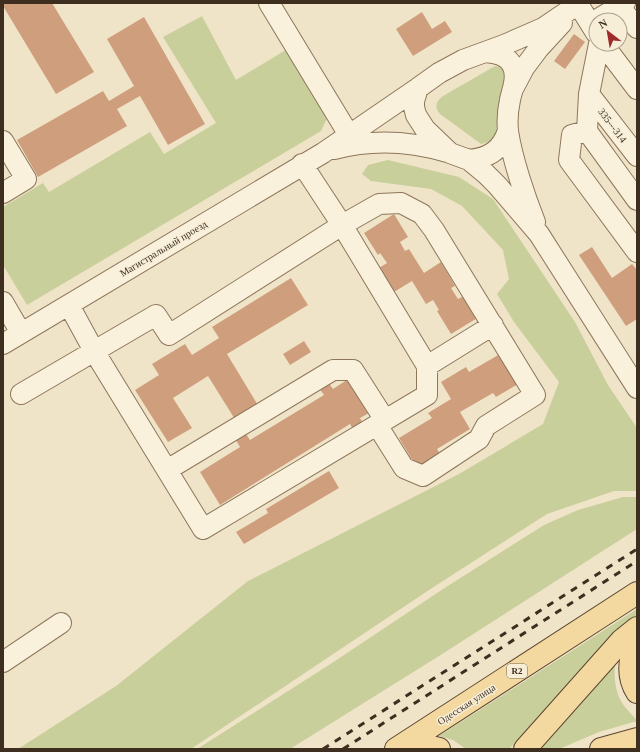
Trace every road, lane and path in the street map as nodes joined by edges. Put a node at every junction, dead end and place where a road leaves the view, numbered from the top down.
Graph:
1 (269, 3) edge
2 (579, 4) edge
3 (627, 7) edge
4 (615, 12) edge
5 (588, 19) edge
6 (637, 28) edge
7 (485, 52) junction
8 (598, 52) edge
9 (609, 52) edge
10 (615, 52) edge
11 (637, 82) edge
12 (418, 88) junction
13 (513, 88) junction
14 (637, 89) edge
15 (589, 94) junction
16 (508, 130) junction
17 (587, 131) junction
18 (349, 135) junction
19 (3, 141) edge
20 (323, 152) junction
21 (450, 153) junction
22 (637, 156) edge
23 (469, 160) junction
24 (302, 164) junction
25 (3, 193) edge
26 (637, 200) edge
27 (342, 225) junction
28 (539, 234) junction
29 (637, 252) edge
30 (3, 302) edge
31 (69, 305) junction
32 (493, 325) junction
33 (21, 333) junction
34 (3, 344) edge
35 (94, 351) junction
36 (427, 366) junction
37 (637, 388) edge
38 (21, 394) dead end
39 (381, 422) junction
40 (167, 470) junction
41 (637, 593) edge
42 (61, 623) dead end
43 (637, 628) edge
44 (637, 646) edge
45 (3, 662) edge
46 (637, 692) edge
47 (637, 739) edge
48 (399, 747) edge
49 (439, 749) edge
50 (525, 749) edge
51 (601, 749) edge

1 - 18 street
2 - 5 street
2 - 7 street
2 - 13 street
3 - 4 street
3 - 6 street
7 - 12 street
7 - 13 street
8 - 15 street
9 - 14 street
10 - 11 street
12 - 18 street
12 - 21 street
13 - 16 street
15 - 17 street
15 - 22 street, 335---314
16 - 23 street
16 - 28 street
17 - 26 street
17 - 29 street
18 - 20 street
19 - 25 street
20 - 21 street
20 - 24 street, Магистральный проезд
21 - 23 street
23 - 28 street
24 - 27 street
24 - 31 street, Магистральный проезд
27 - 32 street
27 - 35 street
27 - 36 street
28 - 37 street
30 - 33 street
31 - 33 street, Магистральный проезд
31 - 35 street
32 - 36 street
32 - 39 street
33 - 34 street, Магистральный проезд
35 - 38 street
35 - 40 street
36 - 39 street
39 - 40 street
39 - 40 street
41 - 48 main road, Одесская улица / R2
42 - 45 street
43 - 50 main road
44 - 46 main road
47 - 51 main road
48 - 49 main road

